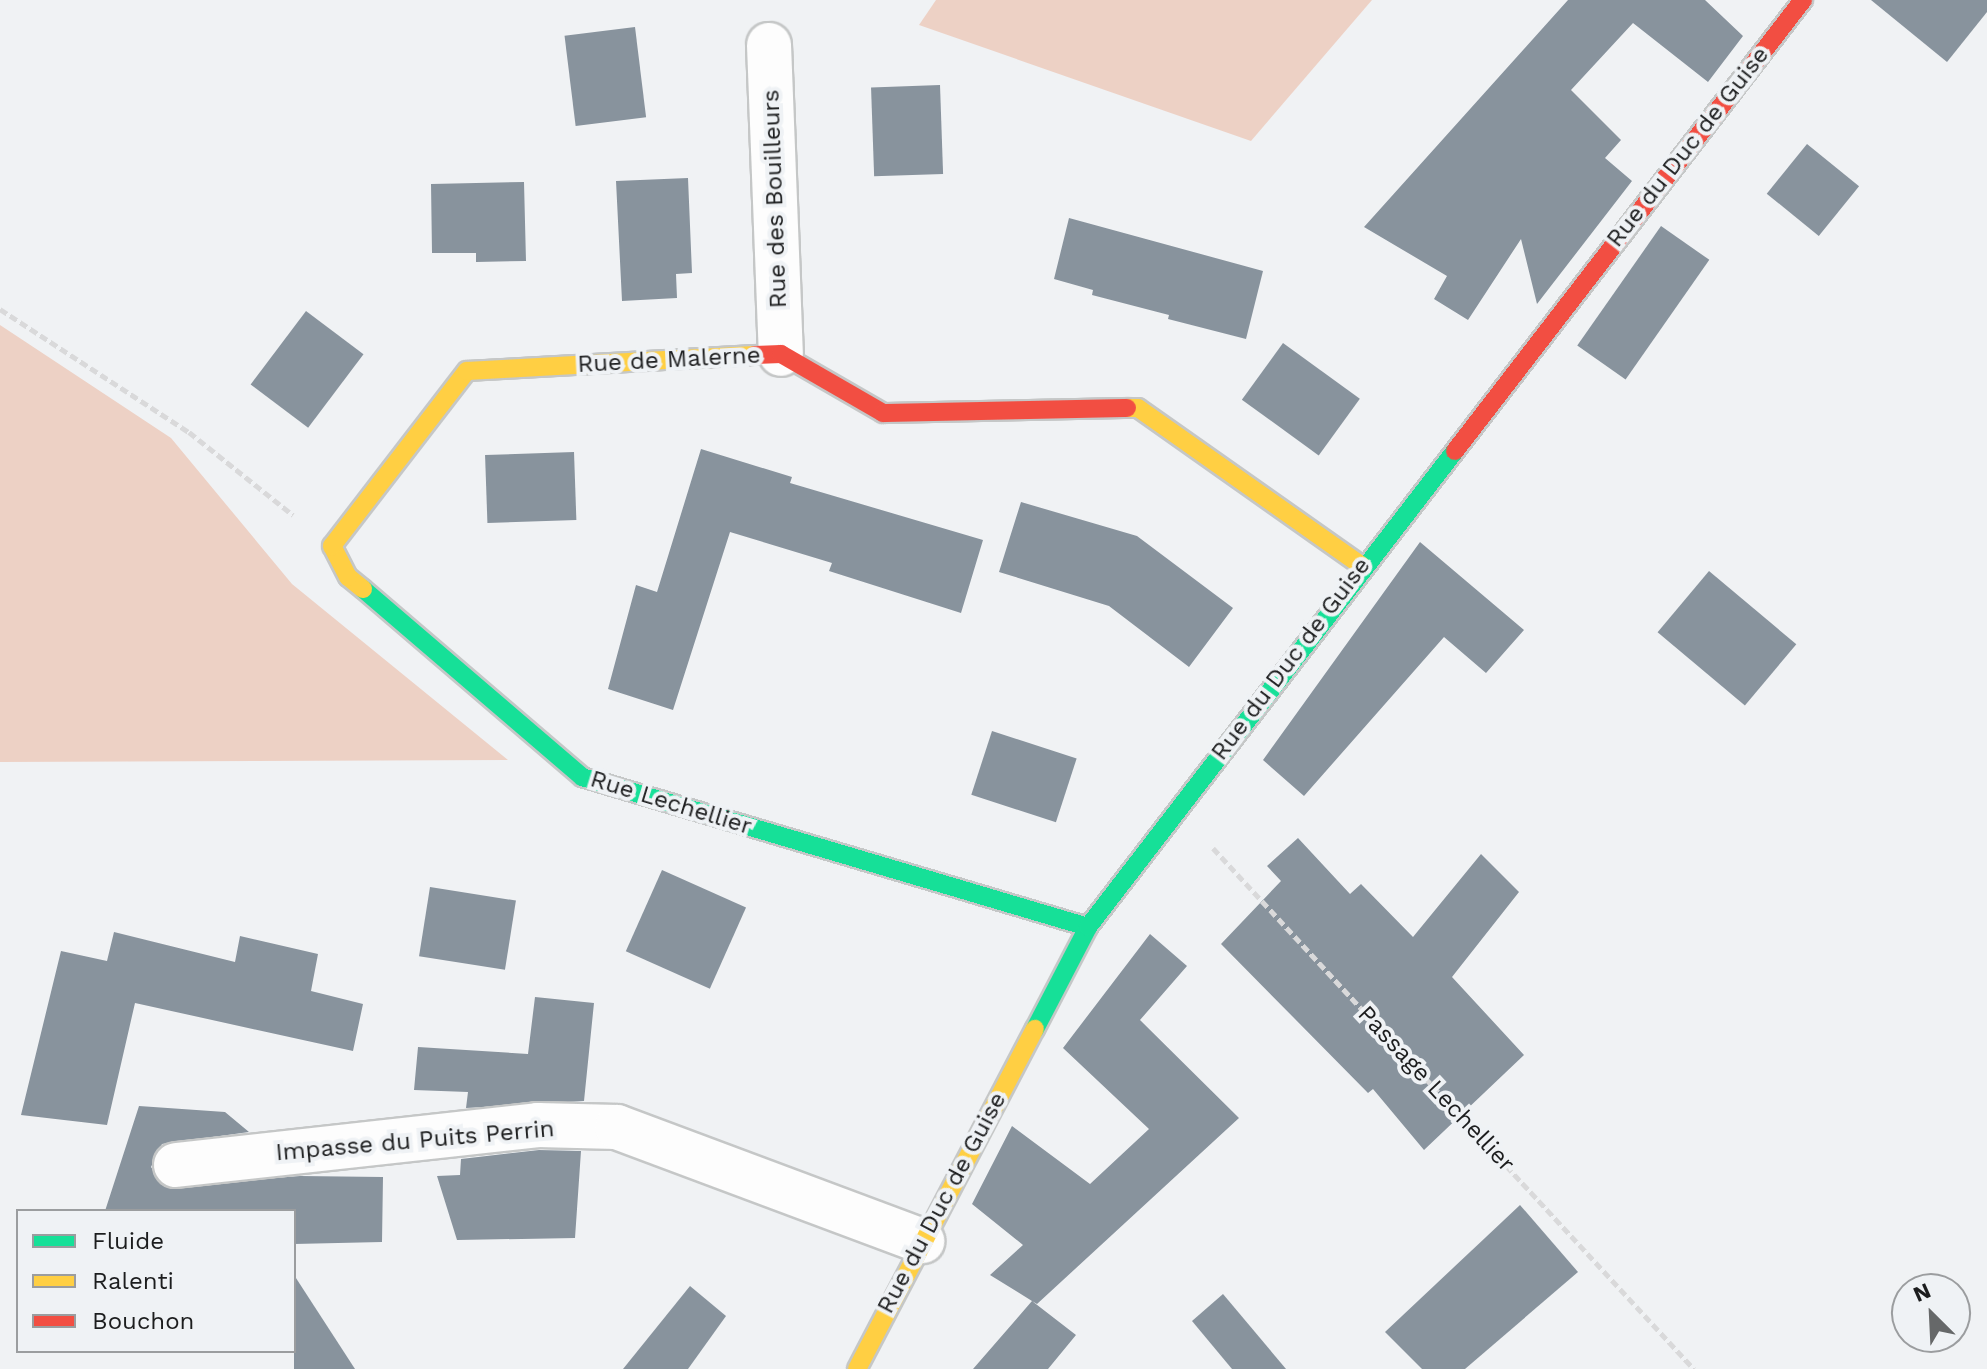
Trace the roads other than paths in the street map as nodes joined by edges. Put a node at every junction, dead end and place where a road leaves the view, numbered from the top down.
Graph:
1 (1803, 0) edge
2 (769, 45) dead end
3 (781, 354) junction
4 (332, 546) joint
5 (1362, 566) junction
6 (1088, 927) junction
7 (176, 1165) dead end
8 (922, 1241) junction
9 (865, 1365) edge

1 - 5 street, Rue du Duc de Guise
2 - 3 street, Rue des Bouilleurs
3 - 4 street, Rue de Malerne
3 - 5 street, Rue de Malerne
4 - 6 street, Rue Lechellier
5 - 6 street, Rue du Duc de Guise
6 - 8 street, Rue du Duc de Guise
7 - 8 street, Impasse du Puits Perrin
8 - 9 street, Rue du Duc de Guise

